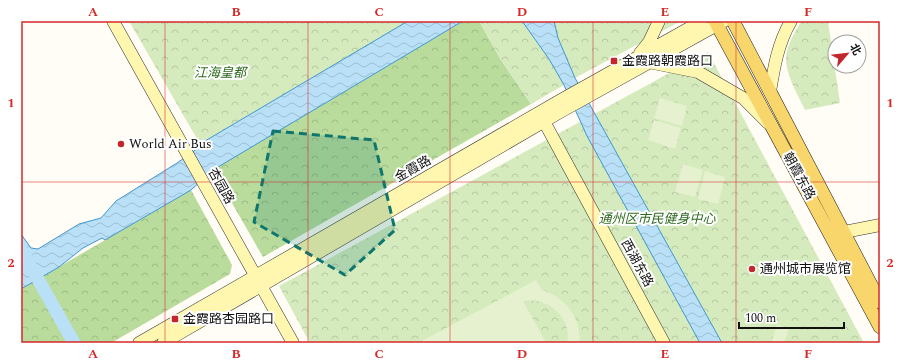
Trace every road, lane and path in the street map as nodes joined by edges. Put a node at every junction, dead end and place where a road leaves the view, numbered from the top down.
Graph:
1 (113, 21) edge
2 (659, 21) edge
3 (702, 21) edge
4 (733, 21) edge
5 (791, 21) edge
6 (719, 22) edge
7 (636, 58) junction
8 (648, 62) junction
9 (770, 92) junction
10 (561, 105) junction
11 (541, 117) junction
12 (773, 128) junction
13 (880, 225) edge
14 (837, 233) junction
15 (258, 280) junction
16 (880, 302) edge
17 (880, 327) edge
18 (139, 343) edge
19 (163, 343) edge
20 (293, 343) edge
21 (664, 343) edge

1 - 15 main road, 杏园路
2 - 7 main road
3 - 7 main road, 金霞路
4 - 9 main road, 朝霞东路
5 - 9 main road
6 - 8 main road, 金霞路
6 - 12 main road, 朝霞东路
7 - 10 main road, 金霞路
8 - 10 main road, 金霞路
8 - 12 main road
9 - 14 main road, 朝霞东路
10 - 11 main road, 金霞路
11 - 15 main road, 金霞路
11 - 21 main road, 西湖东路
12 - 14 main road, 朝霞东路
13 - 14 main road
14 - 16 main road, 朝霞东路
14 - 17 main road, 朝霞东路
15 - 18 main road, 金霞路
15 - 19 main road, 金霞路
15 - 20 main road, 杏园路

